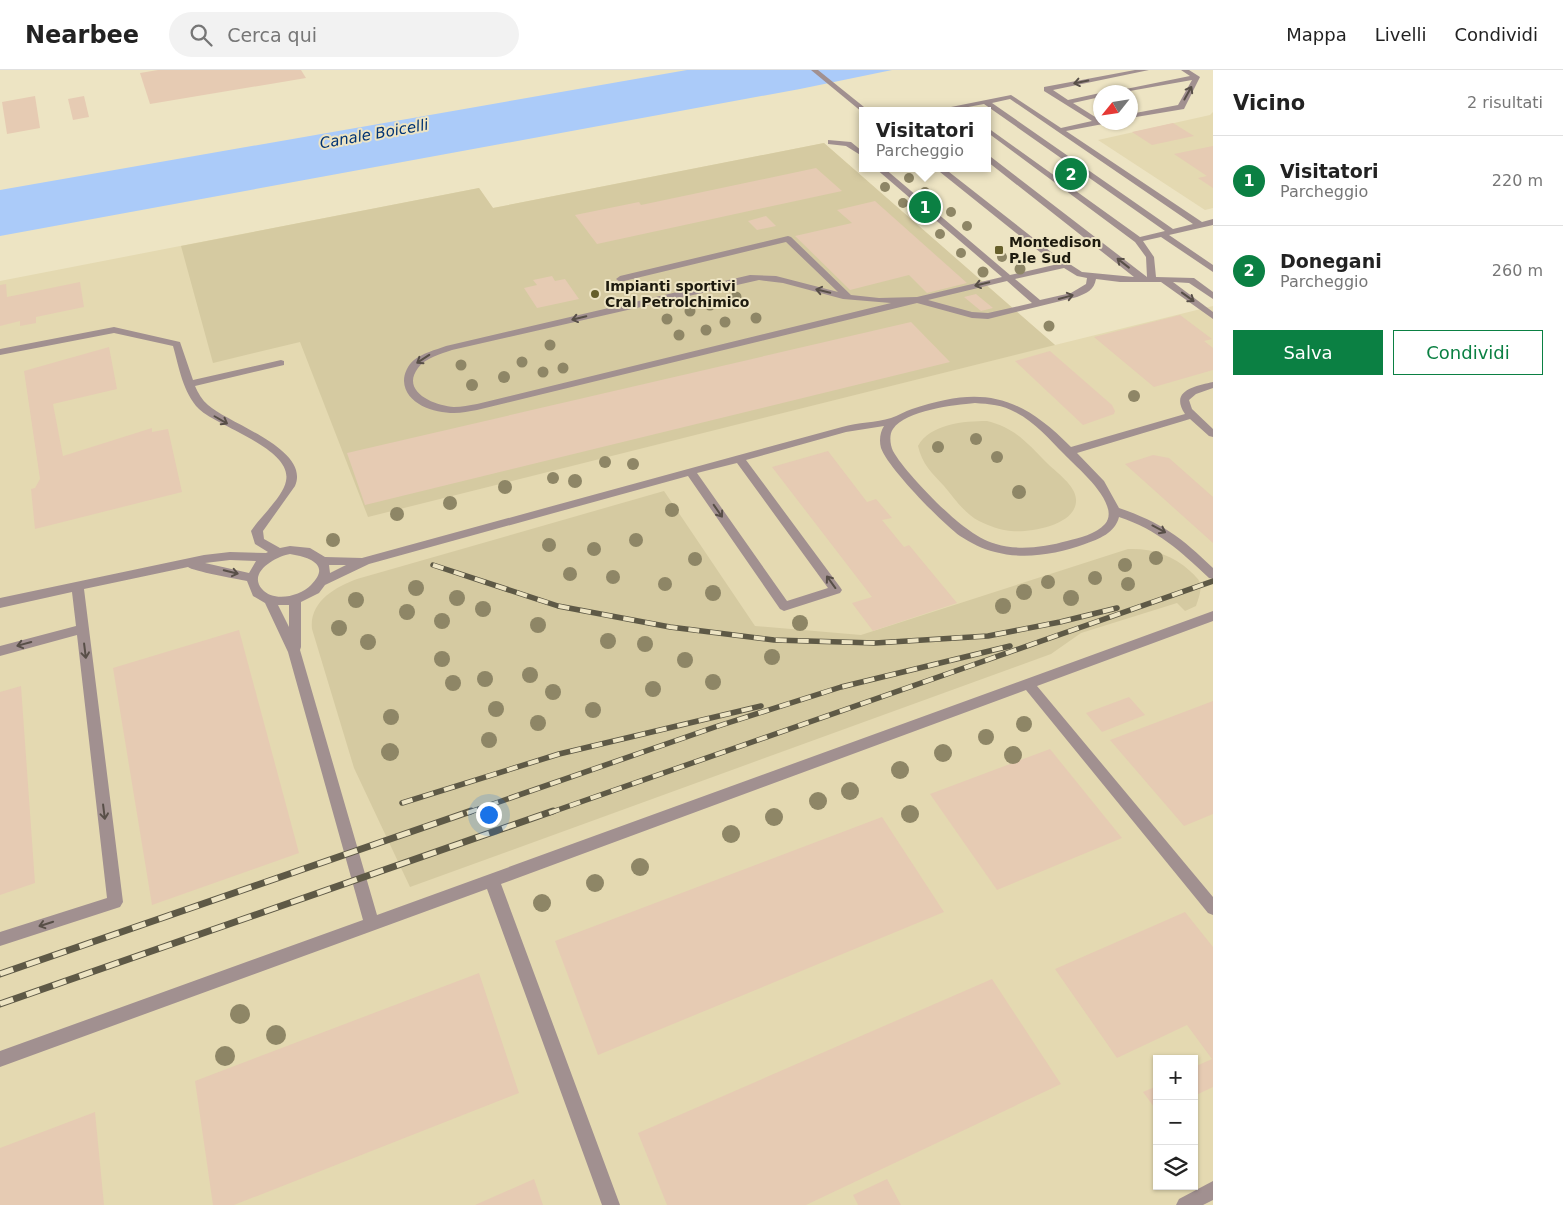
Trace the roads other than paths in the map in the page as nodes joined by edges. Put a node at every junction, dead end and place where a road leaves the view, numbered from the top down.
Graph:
1 (814, 70) edge
2 (1146, 70) edge
3 (1184, 70) edge
4 (1197, 77) junction
5 (1138, 88) edge
6 (1093, 96) edge
7 (986, 102) junction
8 (1067, 102) junction
9 (861, 107) edge
10 (967, 107) edge
11 (1138, 115) edge
12 (1093, 118) edge
13 (1093, 123) edge
14 (1060, 130) junction
15 (991, 132) edge
16 (831, 142) dead end
17 (859, 152) edge
18 (991, 161) edge
19 (884, 172) edge
20 (944, 172) edge
21 (1213, 222) edge
22 (1200, 225) junction
23 (1172, 232) junction
24 (1162, 234) junction
25 (1138, 240) junction
26 (1064, 265) junction
27 (1213, 269) edge
28 (1092, 276) junction
29 (1008, 278) junction
30 (620, 279) dead end
31 (1148, 279) junction
32 (1162, 279) junction
33 (1213, 296) edge
34 (848, 297) junction
35 (917, 300) junction
36 (1039, 304) junction
37 (1213, 316) edge
38 (0, 352) edge
39 (281, 363) dead end
40 (190, 384) junction
41 (1213, 386) edge
42 (1192, 416) junction
43 (895, 421) junction
44 (1213, 434) edge
45 (1068, 452) junction
46 (739, 458) junction
47 (690, 471) junction
48 (1114, 512) junction
49 (273, 555) junction
50 (322, 561) junction
51 (365, 561) junction
52 (173, 566) junction
53 (1213, 575) edge
54 (253, 578) junction
55 (323, 581) junction
56 (77, 585) junction
57 (270, 600) junction
58 (295, 600) junction
59 (0, 603) edge
60 (1213, 616) edge
61 (82, 629) junction
62 (0, 651) edge
63 (294, 652) junction
64 (1028, 684) junction
65 (492, 881) junction
66 (1213, 908) edge
67 (372, 925) junction
68 (0, 940) edge
69 (0, 1058) edge
70 (1213, 1190) edge
71 (611, 1205) edge
72 (1185, 1205) edge

1 - 9 street
2 -> 8 street
3 - 4 street
4 - 5 street
11 -> 4 street
6 - 8 street
7 - 10 street
7 - 14 street
7 - 23 street
8 - 12 street
13 - 14 street
14 - 22 street
15 - 25 street
16 - 17 street
31 -> 18 street
19 - 29 street
20 - 26 street
21 - 22 street
22 - 23 street
23 - 24 street
24 - 25 street
24 - 27 street
25 - 31 street
26 - 28 street
26 - 29 street
28 - 31 street
36 -> 28 street
29 -> 35 street
29 - 36 street
30 - 34 street
31 - 32 street
32 - 33 street
32 -> 37 street
34 - 35 street
34 -> 35 street
35 - 36 street
38 - 40 street
39 - 40 street
40 -> 49 street
41 - 42 street
42 - 44 street
42 - 45 street
43 - 45 street
43 - 46 street
43 - 48 street
45 - 48 street
46 - 47 street
47 -> 46 street
47 - 51 street
48 -> 53 street
49 - 50 street
49 - 52 street
49 - 54 street
50 - 51 street
50 - 55 street
51 - 55 street
52 -> 54 street
52 - 56 street
54 - 57 street
55 - 58 street
56 - 59 street
56 - 61 street
57 - 58 street
57 - 63 street
58 - 63 street
60 - 64 street
61 -> 62 street
61 -> 68 street
63 - 67 street
64 - 65 street
64 - 66 street
65 - 67 street
65 - 71 street
67 - 69 street
70 - 72 street

